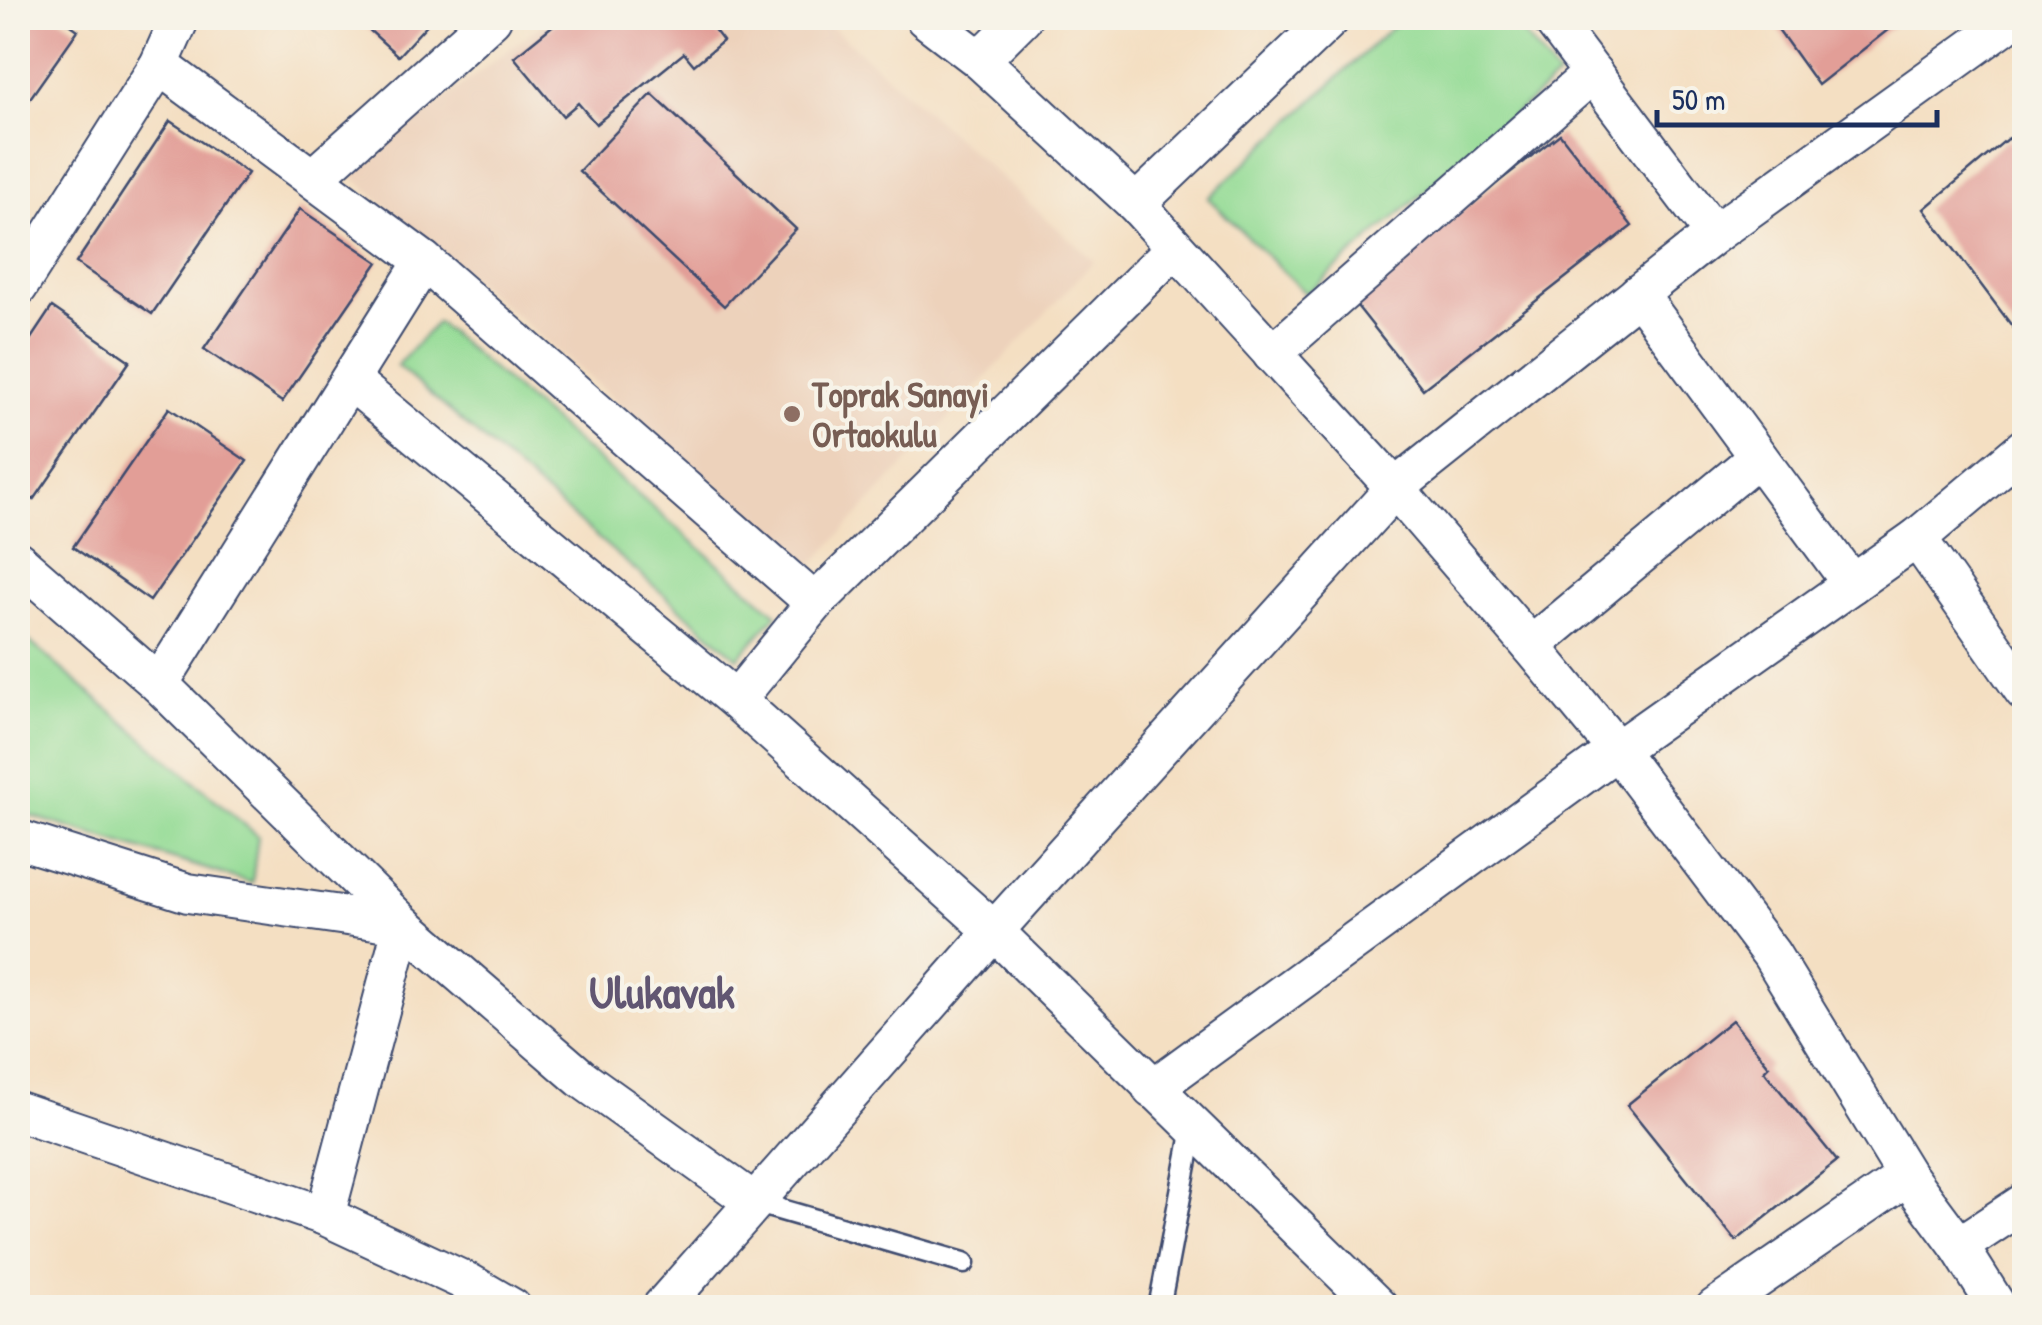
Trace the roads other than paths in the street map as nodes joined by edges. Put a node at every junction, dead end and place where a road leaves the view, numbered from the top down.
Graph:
1 (180, 18) edge
2 (492, 18) edge
3 (925, 18) edge
4 (1022, 18) edge
5 (1331, 18) edge
6 (1551, 18) edge
7 (2014, 18) edge
8 (980, 60) junction
9 (159, 65) junction
10 (1593, 73) junction
11 (314, 176) junction
12 (1136, 204) junction
13 (1714, 234) junction
14 (1175, 248) junction
15 (424, 261) junction
16 (18, 287) edge
17 (1638, 294) junction
18 (1272, 354) junction
19 (350, 380) junction
20 (2024, 448) edge
21 (1758, 457) junction
22 (1395, 488) junction
23 (1917, 538) junction
24 (18, 561) edge
25 (1852, 584) junction
26 (814, 603) junction
27 (1531, 646) junction
28 (159, 684) junction
29 (2024, 691) edge
30 (736, 700) junction
31 (1617, 750) junction
32 (18, 839) edge
33 (403, 924) junction
34 (994, 931) junction
35 (1152, 1089) junction
36 (18, 1112) edge
37 (1193, 1128) junction
38 (1907, 1176) junction
39 (754, 1202) junction
40 (2024, 1203) edge
41 (325, 1216) junction
42 (1960, 1246) junction
43 (964, 1263) dead end
44 (512, 1308) edge
45 (661, 1308) edge
46 (1159, 1308) edge
47 (1379, 1308) edge
48 (1715, 1308) edge
49 (1998, 1308) edge

1 - 9 street
2 - 11 street
3 - 8 street
4 - 8 street
5 - 12 street
6 - 10 street
7 - 13 street
8 - 12 street
9 - 11 street
9 - 16 street
10 - 13 street
10 - 18 street
11 - 15 street
12 - 14 street
13 - 17 street
14 - 18 street
14 - 26 street
15 - 19 street
15 - 26 street
17 - 21 street
17 - 22 street
18 - 22 street
19 - 28 street
19 - 30 street
20 - 23 street
21 - 25 street
21 - 27 street
22 - 27 street
22 - 34 street
23 - 25 street
23 - 29 street
24 - 28 street
25 - 31 street
26 - 30 street
27 - 31 street
28 - 33 street
30 - 34 street
31 - 35 street
31 - 38 street
32 - 33 street
33 - 39 street
33 - 41 street
34 - 35 street
34 - 39 street
35 - 37 street
36 - 41 street
37 - 46 lane
37 - 47 street
38 - 42 street
38 - 48 street
39 - 43 lane
39 - 45 street
40 - 42 street
41 - 44 street
42 - 49 street

